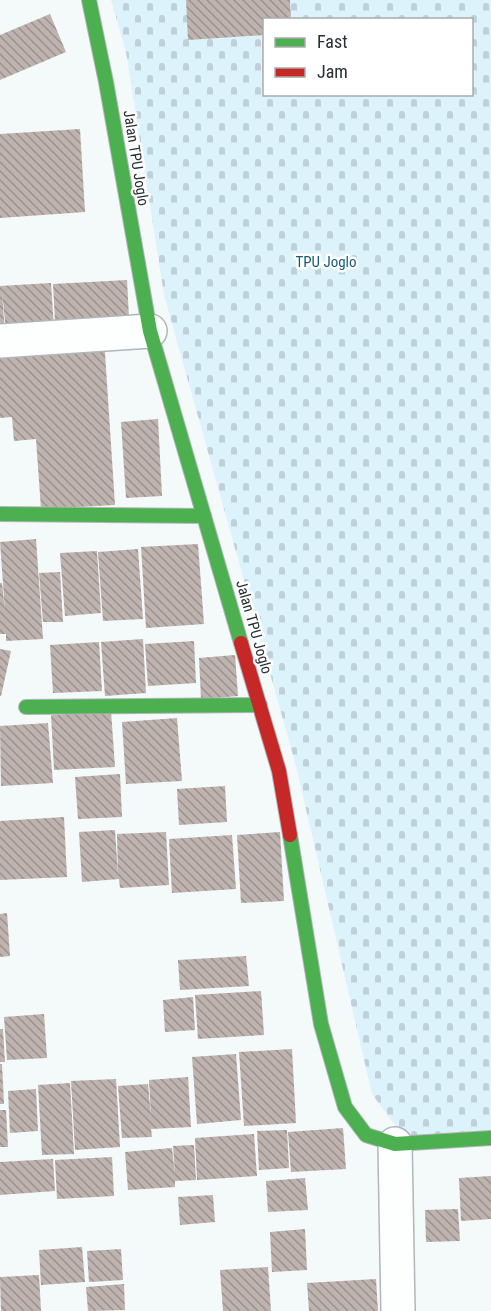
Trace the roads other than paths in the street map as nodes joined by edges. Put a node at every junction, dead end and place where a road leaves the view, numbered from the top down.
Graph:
1 (89, 0) edge
2 (150, 331) junction
3 (0, 341) edge
4 (0, 514) edge
5 (204, 516) junction
6 (260, 705) junction
7 (26, 707) dead end
8 (491, 1138) edge
9 (395, 1144) junction
10 (398, 1311) edge

1 - 2 street, Jalan TPU Joglo
2 - 3 street
2 - 5 street, Jalan TPU Joglo
4 - 5 street
5 - 6 street, Jalan TPU Joglo
6 - 7 street
6 - 9 street, Jalan TPU Joglo
8 - 9 street, Jalan TPU Joglo
9 - 10 street

